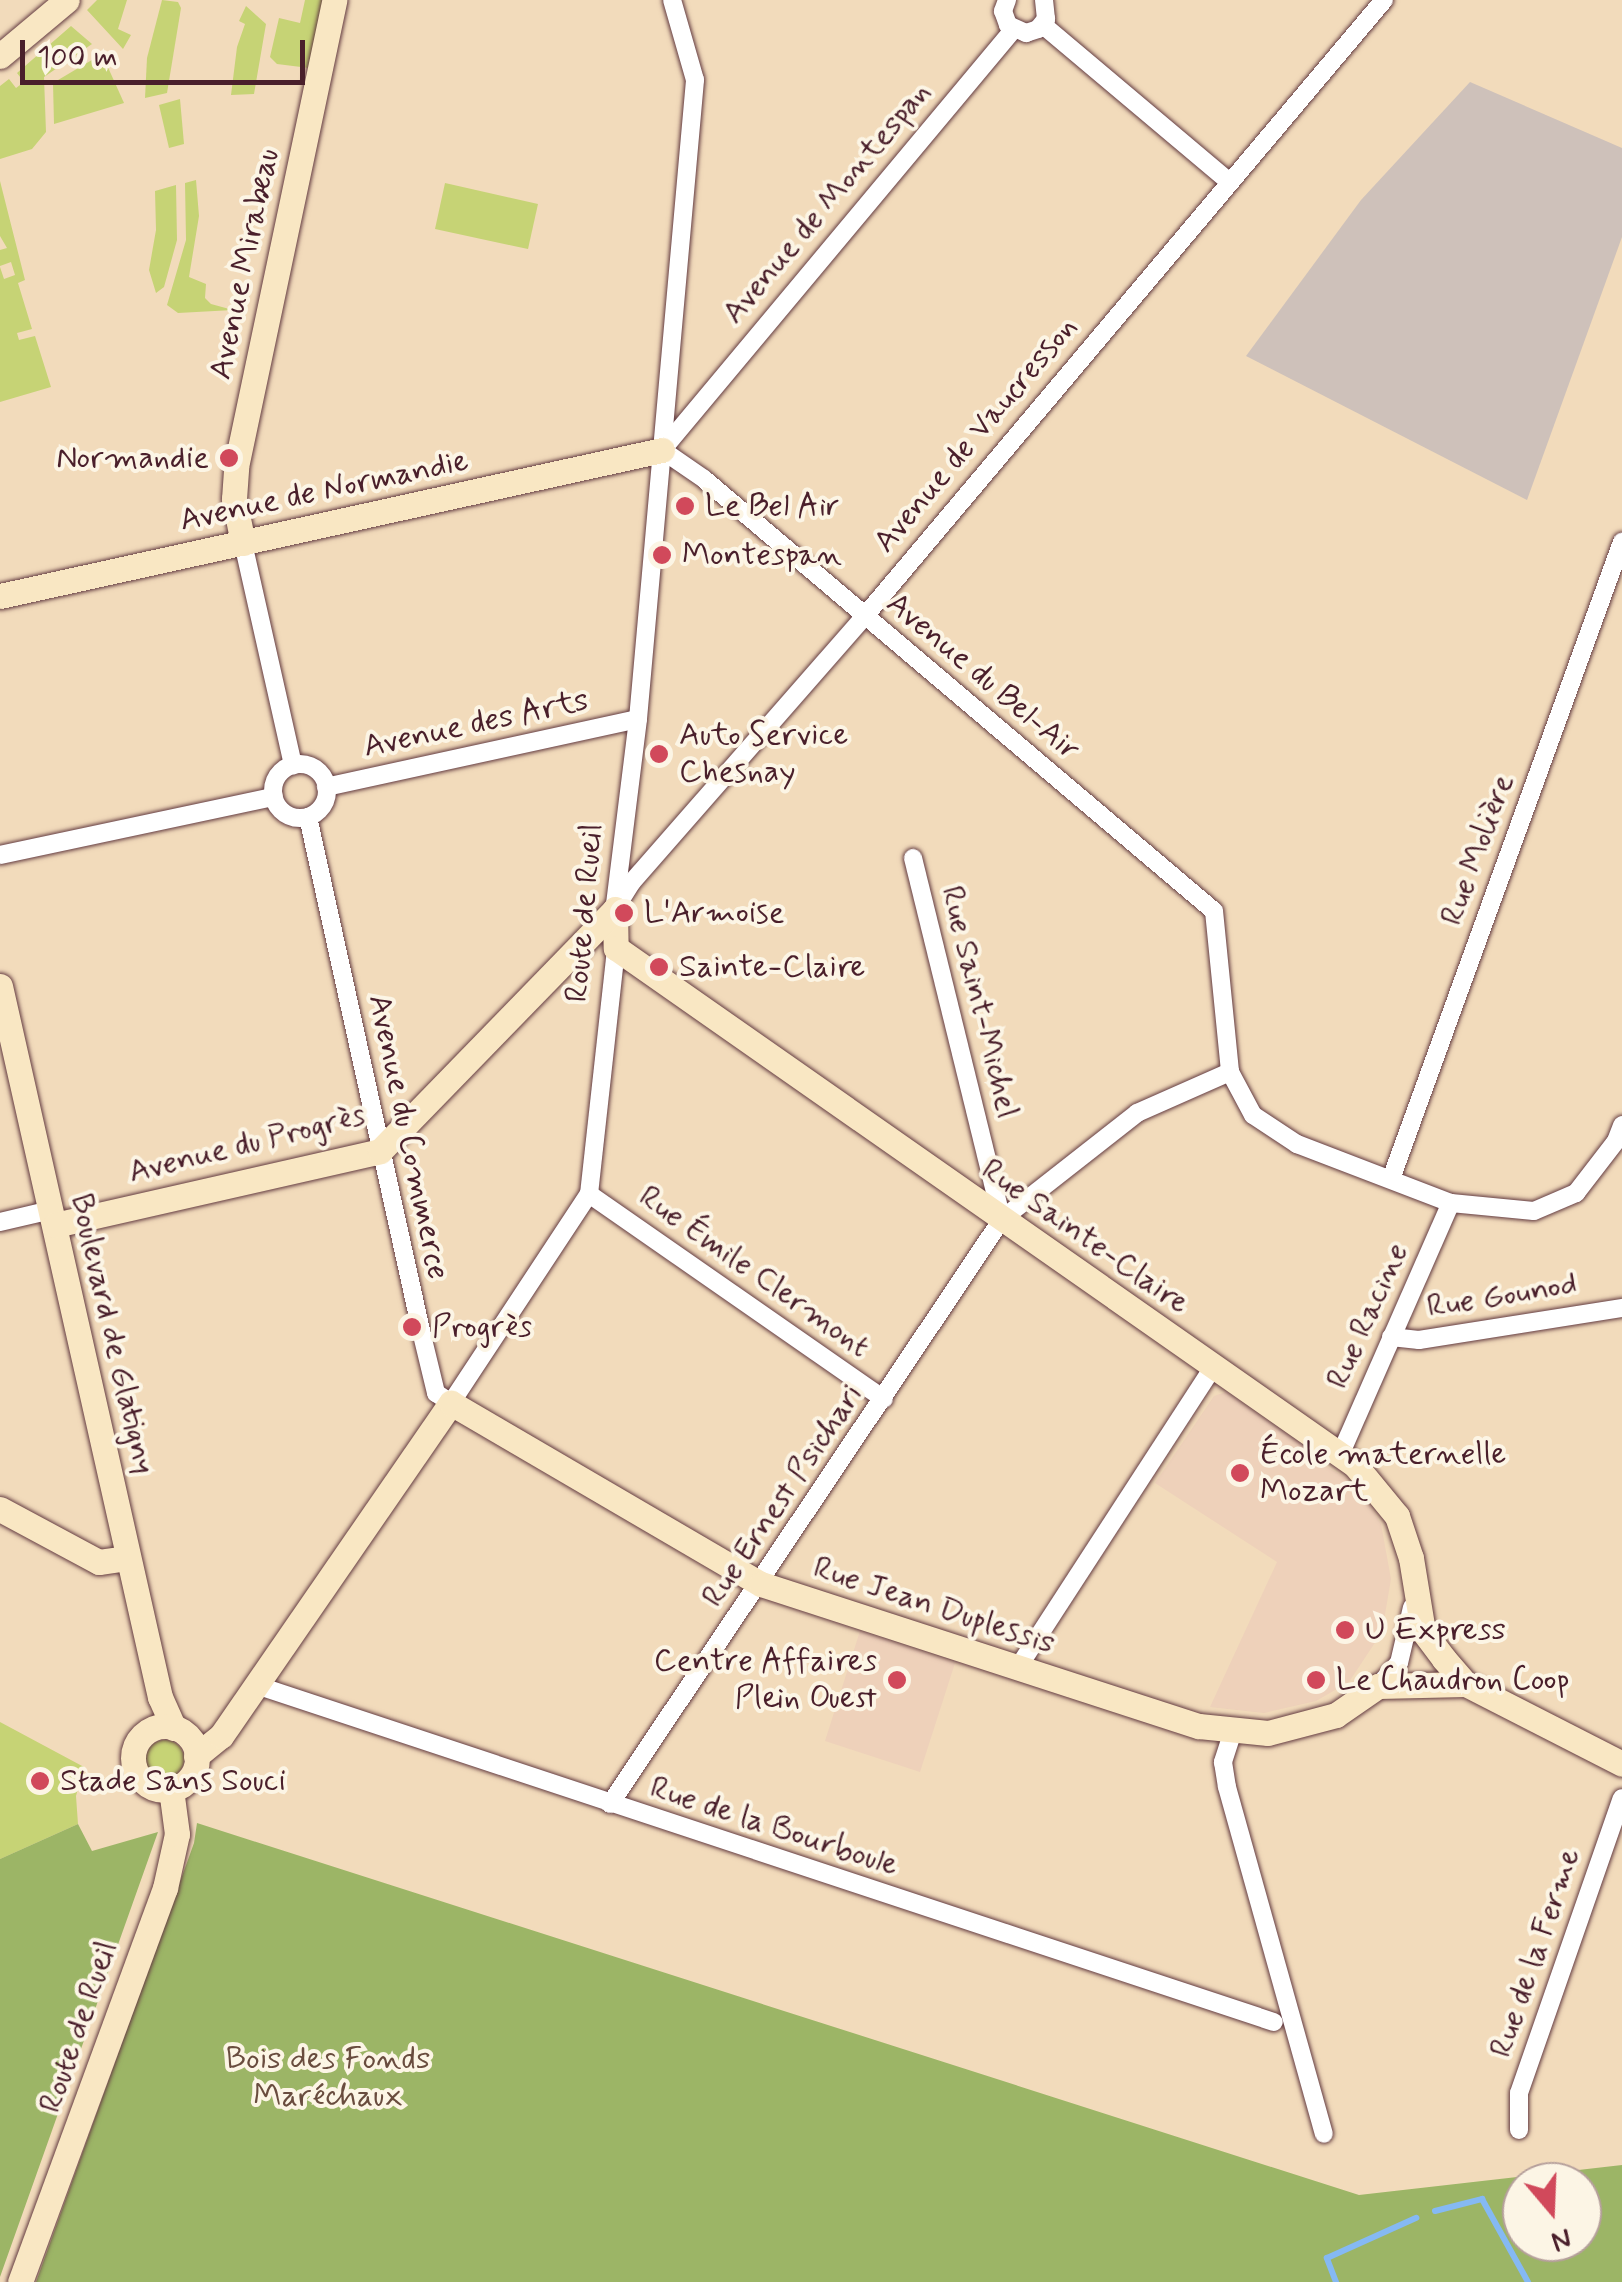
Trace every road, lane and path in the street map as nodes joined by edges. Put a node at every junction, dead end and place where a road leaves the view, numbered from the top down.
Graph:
1 (67, 0) edge
2 (334, 0) edge
3 (672, 0) edge
4 (1007, 0) edge
5 (1044, 0) edge
6 (1384, 0) edge
7 (1043, 25) junction
8 (1013, 30) junction
9 (0, 56) edge
10 (1228, 181) junction
11 (662, 450) junction
12 (1622, 542) edge
13 (243, 543) junction
14 (0, 596) edge
15 (864, 617) junction
16 (638, 719) junction
17 (294, 765) junction
18 (326, 787) junction
19 (274, 798) junction
20 (308, 817) junction
21 (0, 855) edge
22 (912, 858) dead end
23 (613, 927) junction
24 (0, 986) edge
25 (1230, 1072) junction
26 (9, 1073) edge
27 (1622, 1125) edge
28 (380, 1151) junction
29 (1390, 1179) junction
30 (589, 1194) junction
31 (1451, 1203) junction
32 (53, 1217) junction
33 (1002, 1219) junction
34 (0, 1222) edge
35 (1622, 1308) edge
36 (1391, 1337) junction
37 (1213, 1367) junction
38 (884, 1399) junction
39 (451, 1402) junction
40 (1341, 1453) junction
41 (0, 1510) edge
42 (128, 1558) junction
43 (761, 1584) junction
44 (1414, 1591) junction
45 (1406, 1644) joint
46 (1018, 1666) junction
47 (1466, 1684) junction
48 (256, 1685) junction
49 (1378, 1686) junction
50 (1233, 1731) junction
51 (176, 1737) junction
52 (1622, 1764) edge
53 (171, 1789) junction
54 (1622, 1798) edge
55 (610, 1804) junction
56 (1274, 2022) dead end
57 (1519, 2130) dead end
58 (1324, 2134) dead end
59 (20, 2282) edge

1 - 9 street
2 - 13 street, Avenue Mirabeau
3 - 11 street, Route de Rueil
4 - 8 street
5 - 7 street
6 - 10 street, Avenue de Vaucresson
7 - 8 street
7 - 10 street
8 - 11 street, Avenue de Montespan
10 - 15 street, Avenue de Vaucresson
11 - 13 street, Avenue de Normandie
11 - 15 street, Avenue du Bel-Air
11 - 16 street, Route de Rueil
12 - 29 street, Rue Molière
13 - 14 street, Avenue de Normandie
13 - 17 street
15 - 23 street, Avenue de Vaucresson
15 - 25 street, Avenue du Bel-Air
16 - 18 street, Avenue des Arts
16 - 23 street, Route de Rueil
17 - 18 street
17 - 19 street
18 - 20 street
19 - 20 street
19 - 21 street
20 - 28 street, Avenue du Commerce
22 - 33 street, Rue Saint-Michel
23 - 28 street, Avenue du Progrès
23 - 30 street, Route de Rueil
23 - 33 street, Rue Sainte-Claire
24 - 26 street, Boulevard de Glatigny
25 - 29 street
25 - 33 street, Rue Ernest Psichari
26 - 32 street, Boulevard de Glatigny
27 - 31 street
28 - 32 street, Avenue du Progrès
28 - 39 street, Avenue du Commerce
29 - 31 street
30 - 38 street, Rue Émile Clermont
30 - 39 street, Route de Rueil
31 - 36 street, Rue Racine
32 - 34 street
32 - 42 street, Boulevard de Glatigny
33 - 37 street, Rue Sainte-Claire
33 - 38 street, Rue Ernest Psichari
35 - 36 street, Rue Gounod
36 - 40 street, Rue Racine
37 - 40 street, Rue Sainte-Claire
37 - 46 street
38 - 43 street, Rue Ernest Psichari
39 - 43 street, Rue Jean Duplessis
39 - 48 street, Route de Rueil
40 - 44 street, Rue Sainte-Claire
41 - 42 street
42 - 51 street, Boulevard de Glatigny
43 - 46 street, Rue Jean Duplessis
43 - 55 street, Rue Ernest Psichari
44 - 45 street, Rue Sainte-Claire
44 - 47 street
45 - 49 street, Rue Jean Duplessis
46 - 50 street, Rue Jean Duplessis
47 - 49 street
47 - 52 street
48 - 51 street, Route de Rueil
48 - 55 street, Rue de la Bourboule
49 - 50 street, Rue Jean Duplessis
50 - 58 street
51 - 53 street
51 - 53 street
53 - 59 street, Route de Rueil
54 - 57 street, Rue de la Ferme
55 - 56 street, Rue de la Bourboule

